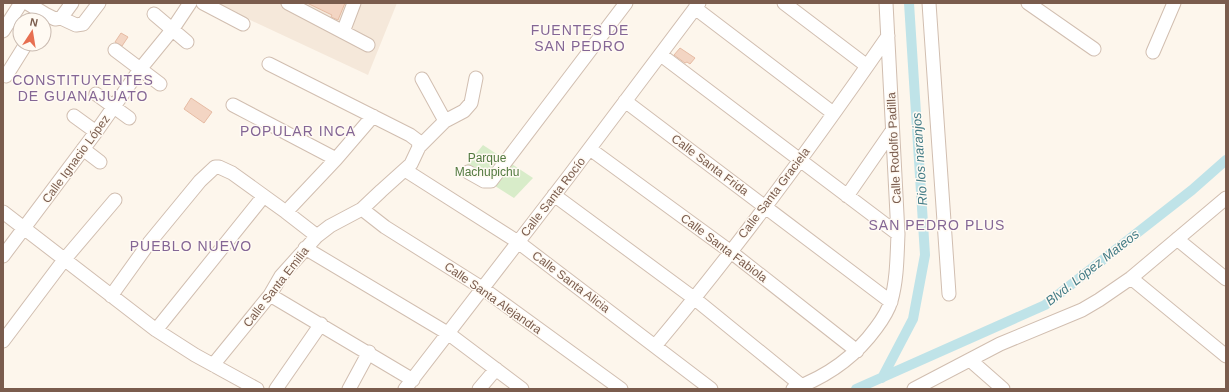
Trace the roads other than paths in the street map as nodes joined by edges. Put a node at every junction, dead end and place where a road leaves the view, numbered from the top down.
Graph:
1 (21, 3) edge
2 (27, 3) edge
3 (72, 3) edge
4 (99, 3) edge
5 (190, 3) edge
6 (203, 3) edge
7 (288, 3) edge
8 (354, 3) edge
9 (626, 3) edge
10 (784, 3) edge
11 (929, 3) edge
12 (1028, 3) edge
13 (1174, 3) edge
14 (884, 5) edge
15 (697, 6) edge
16 (37, 12) edge
17 (154, 14) dead end
18 (52, 18) edge
19 (61, 18) junction
20 (243, 24) dead end
21 (3, 30) edge
22 (172, 30) junction
23 (343, 32) junction
24 (888, 36) junction
25 (187, 42) dead end
26 (368, 45) dead end
27 (1094, 49) dead end
28 (115, 50) dead end
29 (21, 52) edge
30 (1153, 52) dead end
31 (661, 55) junction
32 (269, 64) dead end
33 (867, 66) junction
34 (141, 68) junction
35 (6, 76) dead end
36 (476, 78) dead end
37 (422, 79) dead end
38 (160, 84) dead end
39 (96, 94) dead end
40 (625, 101) junction
41 (233, 105) dead end
42 (114, 107) junction
43 (833, 113) junction
44 (74, 116) dead end
45 (373, 116) junction
46 (129, 118) dead end
47 (445, 121) junction
48 (892, 130) junction
49 (96, 132) junction
50 (419, 147) junction
51 (83, 149) junction
52 (590, 149) junction
53 (336, 159) junction
54 (799, 160) junction
55 (100, 162) dead end
56 (405, 170) junction
57 (468, 172) dead end
58 (554, 195) junction
59 (847, 196) junction
60 (263, 197) junction
61 (115, 200) dead end
62 (1225, 201) edge
63 (765, 206) junction
64 (362, 209) junction
65 (3, 212) edge
66 (286, 212) junction
67 (24, 229) junction
68 (898, 234) junction
69 (317, 236) junction
70 (1177, 238) junction
71 (518, 242) junction
72 (305, 248) junction
73 (731, 252) junction
74 (3, 256) edge
75 (64, 260) junction
76 (1131, 278) junction
77 (1226, 279) edge
78 (482, 288) junction
79 (949, 294) dead end
80 (270, 295) junction
81 (111, 296) junction
82 (694, 299) junction
83 (891, 302) junction
84 (321, 324) junction
85 (156, 330) junction
86 (448, 334) junction
87 (3, 341) edge
88 (655, 346) junction
89 (857, 351) junction
90 (369, 352) junction
91 (1226, 356) edge
92 (970, 360) junction
93 (213, 365) junction
94 (496, 368) junction
95 (409, 384) edge
96 (798, 387) edge
97 (257, 389) edge
98 (276, 389) edge
99 (349, 389) edge
100 (479, 389) edge
101 (522, 389) edge
102 (621, 389) edge
103 (711, 389) edge
104 (914, 389) edge
105 (1003, 389) edge

1 - 21 street
2 - 16 street
3 - 19 street
4 - 19 street
5 - 22 street, Calle Ignacio López
6 - 20 street
7 - 23 street
8 - 23 street
9 - 57 street
10 - 33 street
11 - 79 street
12 - 27 street
13 - 30 street
14 - 24 street, Calle Rodolfo Padilla
15 - 31 street, Calle Santa Rocío
15 - 43 street
17 - 22 street
18 - 19 street
22 - 25 street
22 - 34 street, Calle Ignacio López
23 - 26 street
24 - 33 street, Calle Santa Graciela
24 - 48 street, Calle Rodolfo Padilla
28 - 34 street
29 - 35 street
31 - 40 street, Calle Santa Rocío
31 - 54 street
32 - 45 street
33 - 43 street, Calle Santa Graciela
34 - 38 street
34 - 42 street, Calle Ignacio López
36 - 47 street
37 - 47 street
39 - 42 street
40 - 52 street, Calle Santa Rocío
40 - 63 street, Calle Santa Frida
41 - 53 street
42 - 46 street
42 - 49 street, Calle Ignacio López
43 - 54 street, Calle Santa Graciela
44 - 49 street
45 - 50 street
45 - 53 street
47 - 50 street
48 - 59 street
48 - 68 street, Calle Rodolfo Padilla
49 - 51 street, Calle Ignacio López
50 - 56 street, Calle Santa Emilia
51 - 55 street
51 - 67 street, Calle Ignacio López
52 - 58 street, Calle Santa Rocío
52 - 73 street, Calle Santa Fabiola
53 - 66 street
54 - 59 street
54 - 63 street, Calle Santa Graciela
56 - 64 street, Calle Santa Emilia
56 - 71 street, Calle Santa Alicia
58 - 71 street, Calle Santa Rocío
58 - 82 street
59 - 68 street
60 - 66 street
60 - 81 street
60 - 85 street
61 - 75 street
62 - 70 street
63 - 73 street, Calle Santa Graciela
63 - 83 street, Calle Santa Frida
64 - 69 street, Calle Santa Emilia
64 - 78 street, Calle Santa Alejandra
65 - 67 street
66 - 69 street
67 - 74 street, Calle Ignacio López
67 - 75 street
68 - 83 street, Calle Rodolfo Padilla
69 - 72 street, Calle Santa Emilia
70 - 76 street
70 - 77 street
71 - 78 street, Calle Santa Rocío
71 - 88 street, Calle Santa Alicia
72 - 80 street, Calle Santa Emilia
72 - 86 street
73 - 82 street, Calle Santa Graciela
73 - 89 street, Calle Santa Fabiola
75 - 81 street
75 - 87 street
76 - 91 street
76 - 92 street
78 - 86 street, Calle Santa Rocío
78 - 102 street, Calle Santa Alejandra
80 - 84 street
80 - 93 street, Calle Santa Emilia
81 - 85 street
82 - 88 street, Calle Santa Graciela
82 - 96 street
83 - 89 street, Calle Rodolfo Padilla
84 - 90 street
84 - 98 street
85 - 93 street
86 - 94 street
86 - 95 street, Calle Santa Rocío
88 - 103 street, Calle Santa Alicia
89 - 96 street, Calle Rodolfo Padilla
90 - 95 street
90 - 99 street
92 - 104 street
92 - 105 street
93 - 97 street
94 - 100 street
94 - 101 street

